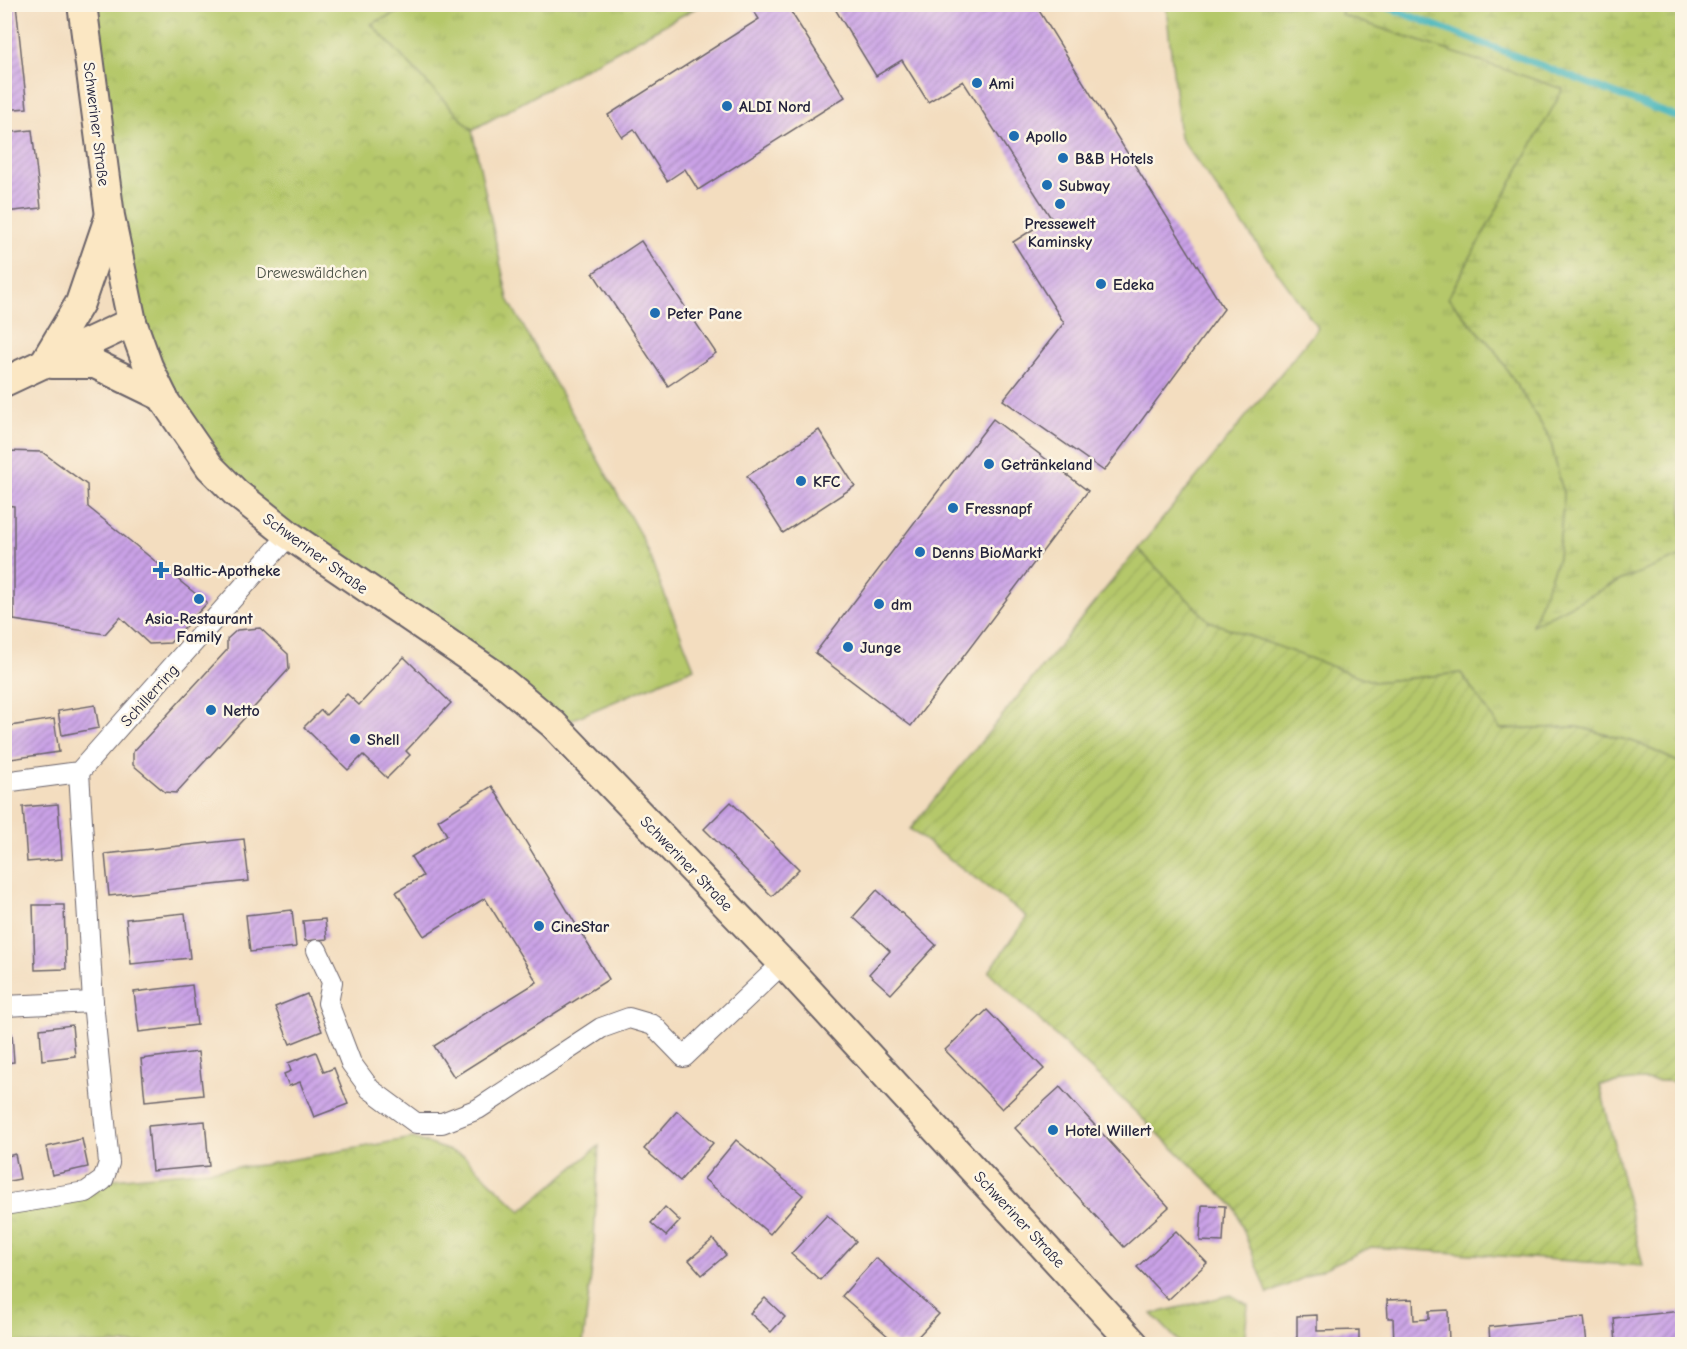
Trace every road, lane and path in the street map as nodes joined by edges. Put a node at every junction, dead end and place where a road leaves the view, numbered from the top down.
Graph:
1 (82, 4) edge
2 (110, 216) junction
3 (132, 322) junction
4 (44, 363) junction
5 (4, 382) edge
6 (163, 397) junction
7 (289, 535) junction
8 (79, 772) junction
9 (4, 782) edge
10 (317, 950) dead end
11 (783, 963) junction
12 (93, 1002) junction
13 (4, 1006) edge
14 (4, 1205) edge
15 (1134, 1344) edge

1 - 2 main road, Schweriner Straße
2 - 3 main road, Schweriner Straße
2 - 4 main road
3 - 4 main road
3 - 6 main road, Schweriner Straße
4 - 5 main road
4 - 6 main road
6 - 7 main road, Schweriner Straße
7 - 8 street, Schillerring
7 - 11 main road, Schweriner Straße
8 - 9 street
8 - 12 street
10 - 11 street
11 - 15 main road, Schweriner Straße
12 - 13 street
12 - 14 street

